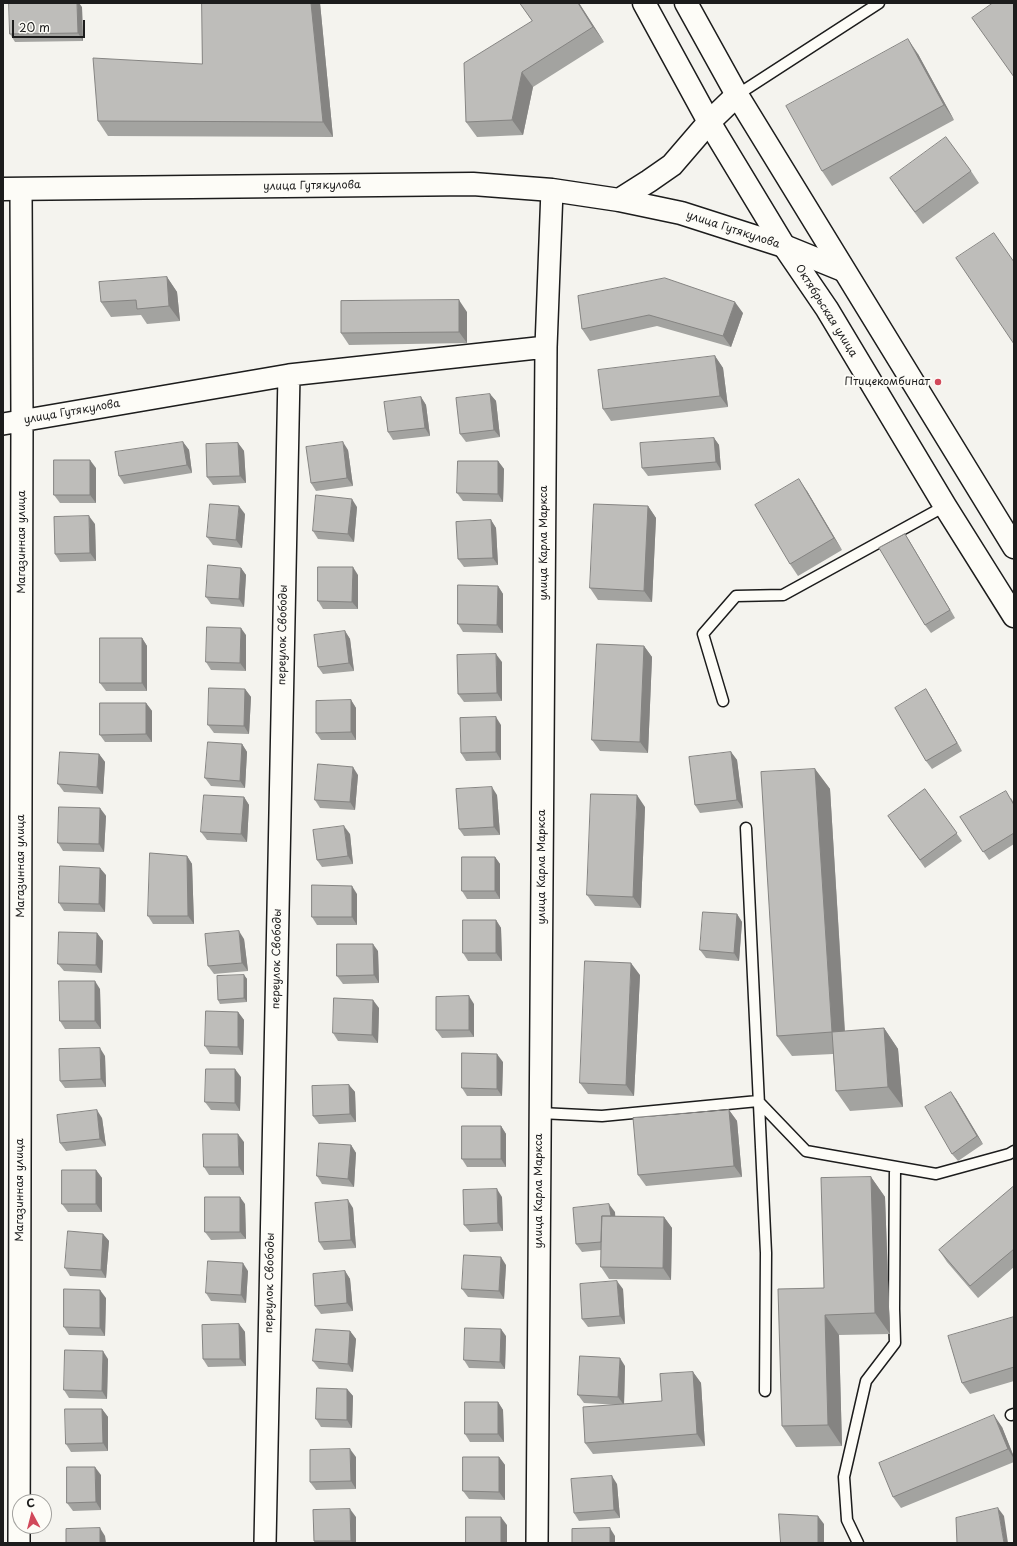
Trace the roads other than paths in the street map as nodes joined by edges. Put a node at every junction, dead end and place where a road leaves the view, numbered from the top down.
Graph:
1 (644, 3) edge
2 (686, 3) edge
3 (879, 3) edge
4 (737, 96) junction
5 (709, 122) junction
6 (12, 189) edge
7 (552, 190) junction
8 (620, 200) junction
9 (784, 246) junction
10 (843, 270) junction
11 (546, 347) junction
12 (289, 375) junction
13 (13, 422) edge
14 (945, 506) junction
15 (1014, 547) edge
16 (1014, 616) edge
17 (723, 701) dead end
18 (746, 828) dead end
19 (758, 1101) junction
20 (540, 1113) junction
21 (1014, 1151) edge
22 (895, 1167) junction
23 (765, 1391) dead end
24 (19, 1543) edge
25 (265, 1543) edge
26 (537, 1543) edge
27 (858, 1543) edge

1 - 5 main road, Октябрьская улица
2 - 4 main road
3 - 4 lane
4 - 5 main road
4 - 10 main road
5 - 8 main road
5 - 9 main road, Октябрьская улица
6 - 7 main road, улица Гутякулова
6 - 13 street, Магазинная улица
7 - 8 main road, улица Гутякулова
7 - 11 street, улица Карла Маркса
8 - 9 main road, улица Гутякулова
9 - 10 main road, улица Гутякулова
9 - 14 main road, Октябрьская улица
10 - 15 main road
11 - 12 street, улица Гутякулова
11 - 20 street, улица Карла Маркса
12 - 13 street, улица Гутякулова
12 - 25 street, переулок Свободы
13 - 24 street, Магазинная улица
14 - 16 main road, Октябрьская улица
14 - 17 lane
18 - 19 lane
19 - 20 lane
19 - 22 lane
19 - 23 lane
20 - 26 street, улица Карла Маркса
21 - 22 lane
22 - 27 lane

